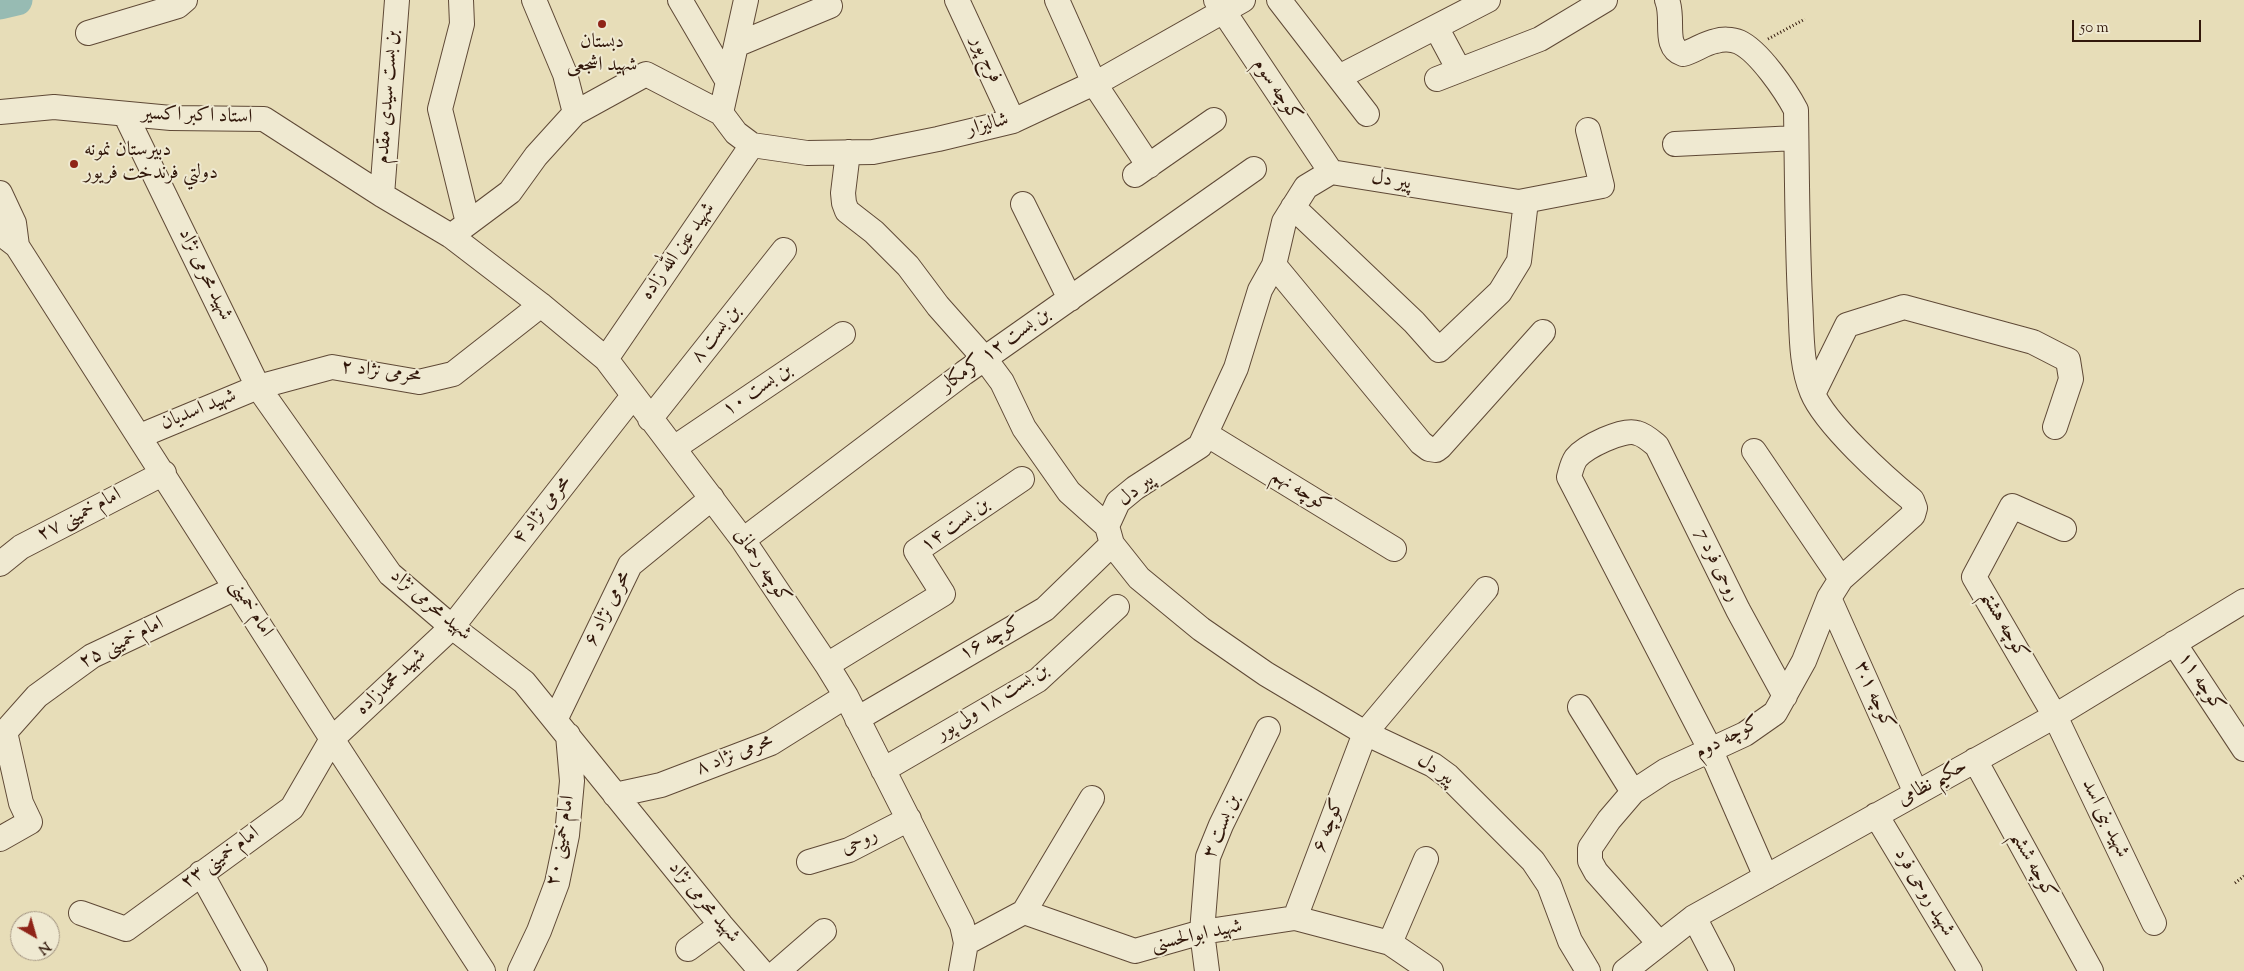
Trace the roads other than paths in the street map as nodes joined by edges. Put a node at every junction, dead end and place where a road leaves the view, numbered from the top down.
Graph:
1 (185, 0) edge
2 (396, 0) edge
3 (461, 0) edge
4 (534, 0) edge
5 (680, 0) edge
6 (746, 0) edge
7 (958, 0) edge
8 (1057, 0) edge
9 (1243, 0) edge
10 (1279, 0) edge
11 (1488, 0) edge
12 (1605, 0) edge
13 (1667, 0) edge
14 (1219, 5) edge
15 (830, 6) dead end
16 (1436, 27) junction
17 (88, 33) dead end
18 (736, 45) junction
19 (1459, 70) junction
20 (1339, 77) junction
21 (1437, 79) dead end
22 (728, 82) junction
23 (1094, 83) junction
24 (0, 112) edge
25 (574, 113) junction
26 (721, 113) junction
27 (126, 114) junction
28 (1367, 114) dead end
29 (1013, 120) junction
30 (1214, 120) dead end
31 (1588, 130) dead end
32 (1796, 138) junction
33 (1675, 144) dead end
34 (752, 145) junction
35 (848, 152) junction
36 (1254, 169) dead end
37 (1331, 172) junction
38 (0, 193) edge
39 (382, 194) junction
40 (1526, 201) junction
41 (1023, 204) dead end
42 (1294, 207) junction
43 (460, 229) junction
44 (6, 244) edge
45 (784, 250) dead end
46 (1274, 265) junction
47 (1070, 299) junction
48 (542, 305) junction
49 (1543, 332) dead end
50 (843, 334) dead end
51 (606, 359) junction
52 (985, 359) junction
53 (258, 387) junction
54 (1813, 394) junction
55 (633, 396) junction
56 (650, 419) junction
57 (2055, 427) dead end
58 (1206, 434) junction
59 (140, 436) junction
60 (674, 448) junction
61 (1754, 452) dead end
62 (164, 473) junction
63 (1022, 479) dead end
64 (712, 498) junction
65 (2064, 529) dead end
66 (1109, 535) junction
67 (743, 540) junction
68 (1394, 549) dead end
69 (0, 564) edge
70 (236, 588) junction
71 (1486, 589) dead end
72 (1835, 589) junction
73 (2244, 601) edge
74 (1117, 607) dead end
75 (452, 627) junction
76 (2174, 643) junction
77 (827, 665) junction
78 (846, 696) junction
79 (1785, 696) junction
80 (1580, 707) dead end
81 (2055, 716) junction
82 (858, 719) junction
83 (561, 727) junction
84 (1268, 729) dead end
85 (1365, 733) junction
86 (332, 739) junction
87 (2244, 749) edge
88 (1711, 751) junction
89 (1975, 760) junction
90 (884, 770) junction
91 (1633, 792) junction
92 (1916, 793) junction
93 (615, 796) junction
94 (1092, 798) dead end
95 (1876, 815) junction
96 (909, 819) junction
97 (0, 838) edge
98 (1426, 859) dead end
99 (809, 862) dead end
100 (201, 873) junction
101 (1766, 877) junction
102 (1024, 912) junction
103 (81, 913) dead end
104 (1694, 917) junction
105 (1295, 918) junction
106 (2154, 922) dead end
107 (720, 925) junction
108 (824, 931) dead end
109 (1202, 932) junction
110 (966, 943) junction
111 (1390, 943) junction
112 (1659, 943) junction
113 (688, 949) dead end
114 (763, 970) edge
115 (255, 971) edge
116 (482, 971) edge
117 (520, 971) edge
118 (961, 971) edge
119 (1207, 971) edge
120 (1431, 971) edge
121 (1588, 971) edge
122 (1625, 971) edge
123 (1722, 971) edge
124 (1970, 971) edge
125 (2091, 971) edge

1 - 17 street
2 - 39 street, بن بست سیدی مقدم
3 - 43 street
4 - 25 street
5 - 22 street
6 - 18 street
7 - 29 street, فرج پور
8 - 23 street
9 - 14 street, شالیزار
10 - 20 street
11 - 16 street
12 - 19 street
13 - 32 street
14 - 23 street, شالیزار
14 - 37 street, کوچه سوم
15 - 18 street
16 - 19 street
16 - 20 street
18 - 22 street
19 - 21 street
20 - 28 street
22 - 26 street
23 - 29 street, شالیزار
23 - 30 street
24 - 27 street, استاد اکبر اکسیر
25 - 26 street
25 - 43 street
26 - 34 street
27 - 39 street, استاد اکبر اکسیر
27 - 53 street, شهید محرمی نژاد
29 - 35 street, شالیزار
31 - 40 street, پیر دل
32 - 33 street
32 - 54 street
34 - 35 street, شالیزار
34 - 51 street, شهید عین الله زاده
35 - 52 street
36 - 47 street, بن بست ۱۲ کرمکار
37 - 40 street, پیر دل
37 - 42 street, پیر دل
38 - 44 street, امام خمینی
39 - 43 street, استاد اکبر اکسیر
40 - 42 street
41 - 47 street
42 - 46 street, پیر دل
43 - 48 street, کوچه رحمانی
44 - 59 street, امام خمینی
45 - 56 street, بن بست ۸
46 - 49 street
46 - 58 street, پیر دل
47 - 52 street, بن بست ۱۲ کرمکار
48 - 51 street, کوچه رحمانی
48 - 53 street, محرمی نژاد ۲
50 - 60 street, بن بست ۱۰
51 - 55 street, کوچه رحمانی
52 - 66 street
52 - 67 street, بن بست ۱۲ کرمکار
53 - 59 street, شهید اسدیان
53 - 75 street, شهید محرمی نژاد
54 - 57 street
54 - 72 street, کوچه دوم
55 - 56 street, کوچه رحمانی
55 - 75 street, محرمی نژاد ۴
56 - 60 street, کوچه رحمانی
58 - 66 street, پیر دل
58 - 68 street, کوچه نهم
59 - 62 street, امام خمینی
60 - 64 street, کوچه رحمانی
61 - 72 street, کوچه ۳.۱
62 - 69 street, امام خمینی ۲۷
62 - 70 street, امام خمینی
63 - 77 street, بن بست ۱۴
64 - 67 street, کوچه رحمانی
64 - 83 street, محرمی نژاد ۶
65 - 81 street, کوچه هشتم
66 - 82 street, کوچه ۱۶
66 - 85 street, پیر دل
67 - 77 street, کوچه رحمانی
70 - 86 street, امام خمینی
70 - 97 street, امام خمینی ۲۵
71 - 85 street, کوچه ۶
72 - 79 street, کوچه دوم
72 - 92 street, کوچه ۳.۱
73 - 76 street, حکیم نظامی
74 - 90 street, بن بست ۱۸ ولی پور
75 - 83 street, شهید محرمی نژاد
75 - 86 street, شهید محمدزاده
76 - 81 street, حکیم نظامی
76 - 87 street, کوچه ۱۱
77 - 78 street, کوچه رحمانی
78 - 82 street, کوچه رحمانی
78 - 93 street, محرمی نژاد ۸
79 - 88 street, کوچه دوم
79 - 88 street, روحی فرد 7
80 - 91 street
81 - 89 street, حکیم نظامی
81 - 106 street, شهید بنی اسد
82 - 90 street, کوچه رحمانی
83 - 93 street, شهید محرمی نژاد
83 - 117 street, امام خمینی ۲۰
84 - 109 street, بن بست ۳
85 - 105 street, کوچه ۶
85 - 121 street, پیر دل
86 - 100 street, امام خمینی ۲۳
86 - 116 street, امام خمینی
88 - 91 street, کوچه دوم
88 - 101 street
89 - 92 street, حکیم نظامی
89 - 125 street, کوچه ششم
90 - 96 street, کوچه رحمانی
91 - 112 street, کوچه دوم
92 - 95 street, حکیم نظامی
93 - 107 street, شهید محرمی نژاد
94 - 102 street
95 - 101 street, حکیم نظامی
95 - 124 street, شهید روحی فرد
96 - 99 street, روحی
96 - 110 street, کوچه رحمانی
98 - 111 street
100 - 103 street, امام خمینی ۲۳
100 - 115 street
101 - 104 street, حکیم نظامی
102 - 109 street, شهید ابوالحسنی
102 - 110 street
104 - 112 street, حکیم نظامی
104 - 123 street
105 - 109 street, شهید ابوالحسنی
105 - 111 street, شهید ابوالحسنی
107 - 113 street
107 - 114 street, شهید محرمی نژاد
108 - 114 street
109 - 119 street, بن بست ۳
110 - 118 street, کوچه رحمانی
111 - 120 street, شهید ابوالحسنی
112 - 122 street, حکیم نظامی

